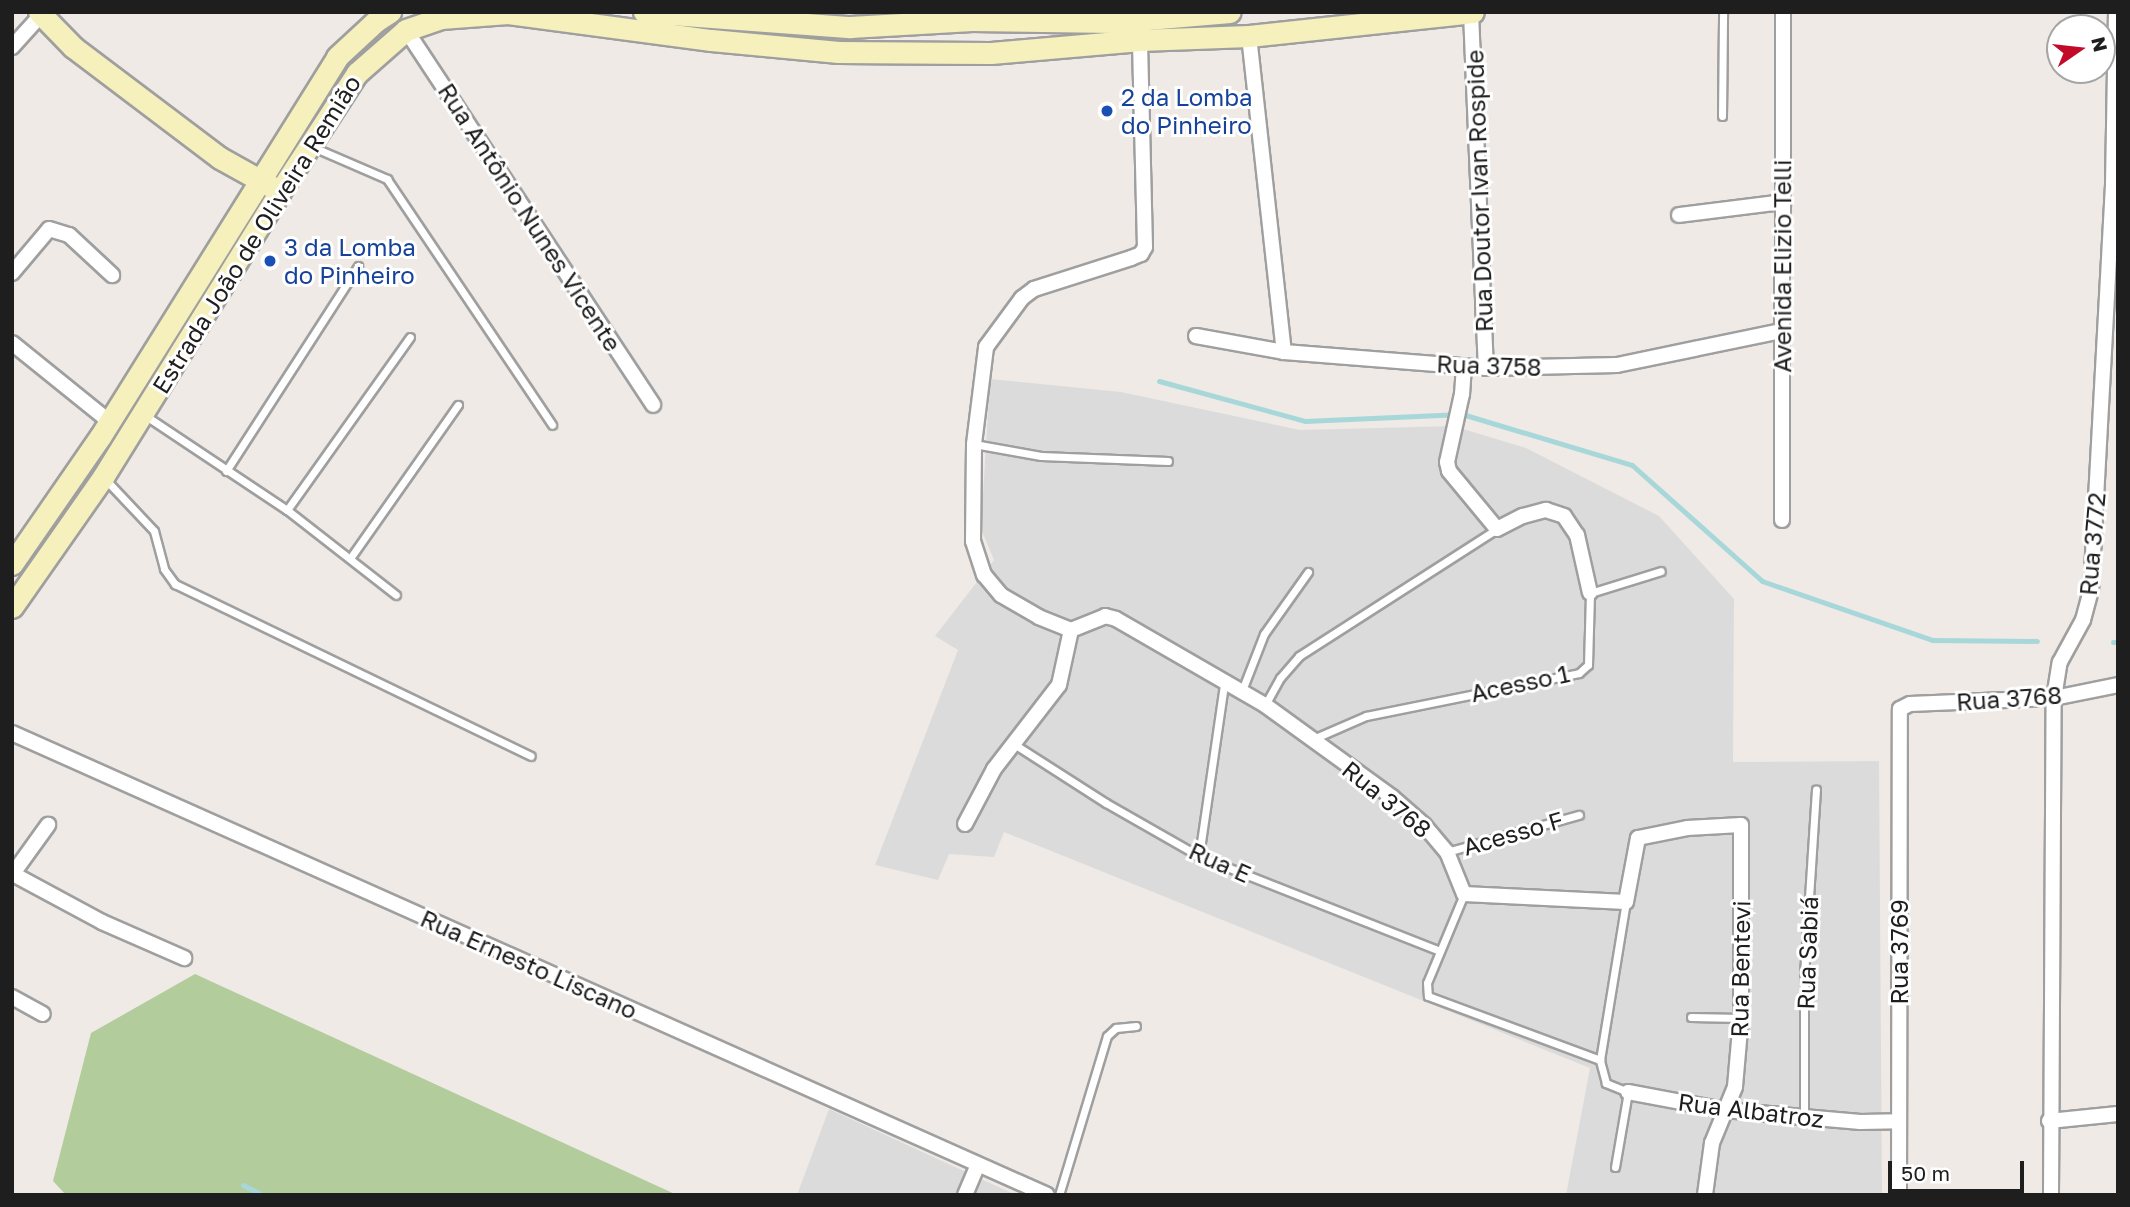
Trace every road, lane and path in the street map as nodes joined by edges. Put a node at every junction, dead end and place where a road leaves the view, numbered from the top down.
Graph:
1 (644, 12) edge
2 (1230, 12) edge
3 (1723, 12) edge
4 (1783, 12) edge
5 (2116, 12) edge
6 (1472, 13) edge
7 (40, 14) edge
8 (380, 15) edge
9 (971, 16) edge
10 (994, 20) junction
11 (950, 21) junction
12 (406, 30) junction
13 (1249, 36) junction
14 (1140, 40) junction
15 (12, 47) edge
16 (949, 53) junction
17 (991, 53) junction
18 (1722, 117) dead end
19 (310, 145) junction
20 (259, 180) junction
21 (280, 191) junction
22 (1783, 202) junction
23 (1679, 215) dead end
24 (358, 267) dead end
25 (12, 273) edge
26 (112, 275) dead end
27 (1781, 331) junction
28 (1196, 335) dead end
29 (410, 337) dead end
30 (12, 343) edge
31 (1284, 352) junction
32 (1464, 366) junction
33 (1486, 368) junction
34 (458, 405) dead end
35 (653, 405) dead end
36 (142, 414) junction
37 (110, 422) junction
38 (552, 425) dead end
39 (974, 444) junction
40 (1168, 461) dead end
41 (226, 471) junction
42 (103, 477) junction
43 (287, 510) junction
44 (1782, 520) dead end
45 (1497, 529) junction
46 (351, 557) junction
47 (12, 564) edge
48 (1661, 571) dead end
49 (1308, 572) dead end
50 (1590, 593) junction
51 (397, 595) dead end
52 (15, 597) edge
53 (1071, 630) junction
54 (1224, 684) junction
55 (2118, 685) edge
56 (1241, 693) junction
57 (2054, 698) junction
58 (1265, 705) junction
59 (1900, 709) joint
60 (12, 733) edge
61 (1311, 740) junction
62 (1014, 744) junction
63 (531, 756) dead end
64 (1816, 789) dead end
65 (1578, 815) dead end
66 (965, 824) dead end
67 (48, 825) dead end
68 (1447, 852) junction
69 (1199, 856) junction
70 (13, 874) edge
71 (1464, 894) junction
72 (1626, 902) junction
73 (1440, 951) junction
74 (184, 958) dead end
75 (12, 997) edge
76 (43, 1014) dead end
77 (1691, 1017) dead end
78 (1741, 1018) junction
79 (1136, 1026) dead end
80 (1600, 1060) junction
81 (1628, 1092) junction
82 (1724, 1110) junction
83 (2118, 1114) edge
84 (1804, 1118) junction
85 (1899, 1121) junction
86 (2049, 1121) junction
87 (978, 1165) junction
88 (1615, 1167) dead end
89 (965, 1195) edge
90 (1047, 1195) edge
91 (1059, 1195) edge
92 (1706, 1195) edge
93 (1899, 1195) edge
94 (2051, 1195) edge

1 - 11 main road
2 - 10 main road
3 - 18 lane
4 - 22 street, Avenida Elizio Telli
5 - 57 street, Rua 3772
6 - 13 main road, Estrada João de Oliveira Remião
6 - 33 street, Rua Doutor Ivan Rospide
7 - 15 street
7 - 20 main road
8 - 20 main road, Estrada João de Oliveira Remião
9 - 10 main road
9 - 11 main road
10 - 17 main road
11 - 16 main road
12 - 16 main road, Estrada João de Oliveira Remião
12 - 19 main road, Estrada João de Oliveira Remião
12 - 35 street, Rua Antônio Nunes Vicente
13 - 14 main road, Estrada João de Oliveira Remião
13 - 31 street
14 - 17 main road, Estrada João de Oliveira Remião
14 - 39 street
16 - 17 main road, Estrada João de Oliveira Remião
19 - 21 main road, Estrada João de Oliveira Remião
19 - 38 lane
20 - 21 main road
20 - 37 main road, Estrada João de Oliveira Remião
21 - 36 main road, Estrada João de Oliveira Remião
22 - 23 street
22 - 27 street, Avenida Elizio Telli
24 - 41 lane
25 - 26 street
27 - 33 street, Rua 3758
27 - 44 street, Avenida Elizio Telli
28 - 31 street, Rua 3758
29 - 43 lane
30 - 37 street
31 - 32 street, Rua 3758
32 - 33 street, Rua 3758
32 - 45 street
34 - 46 lane
36 - 41 lane
36 - 42 main road, Estrada João de Oliveira Remião
37 - 47 main road, Estrada João de Oliveira Remião
39 - 40 lane
39 - 53 street
41 - 43 lane
42 - 52 main road, Estrada João de Oliveira Remião
42 - 63 lane
43 - 46 lane
45 - 50 street
45 - 58 lane
46 - 51 lane
48 - 50 lane
49 - 56 lane
50 - 61 lane, Acesso 1
53 - 54 street, Rua 3768
53 - 62 street
54 - 56 street, Rua 3768
54 - 69 lane
55 - 57 street, Rua 3768
56 - 58 street, Rua 3768
57 - 59 street, Rua 3768
57 - 86 street, Rua 3772
58 - 61 street, Rua 3768
59 - 85 street, Rua 3769
60 - 87 street, Rua Ernesto Liscano
61 - 68 street, Rua 3768
62 - 66 street
62 - 69 lane, Rua E
64 - 84 lane, Rua Sabiá
65 - 68 lane, Acesso F
67 - 70 street
68 - 71 street, Rua 3768
69 - 73 lane, Rua E
70 - 74 street
71 - 72 street
71 - 73 lane
72 - 78 street, Rua Bentevi
72 - 80 lane
73 - 80 lane
75 - 76 street
77 - 78 lane
78 - 82 street, Rua Bentevi
79 - 91 lane
80 - 81 lane, Rua Albatroz
81 - 82 street, Rua Albatroz
81 - 88 lane
82 - 84 street, Rua Albatroz
82 - 92 street, Rua Bentevi
83 - 86 street
84 - 85 street, Rua Albatroz
85 - 93 street, Rua 3769
86 - 94 street, Rua 3772
87 - 89 street
87 - 90 street, Rua Ernesto Liscano

